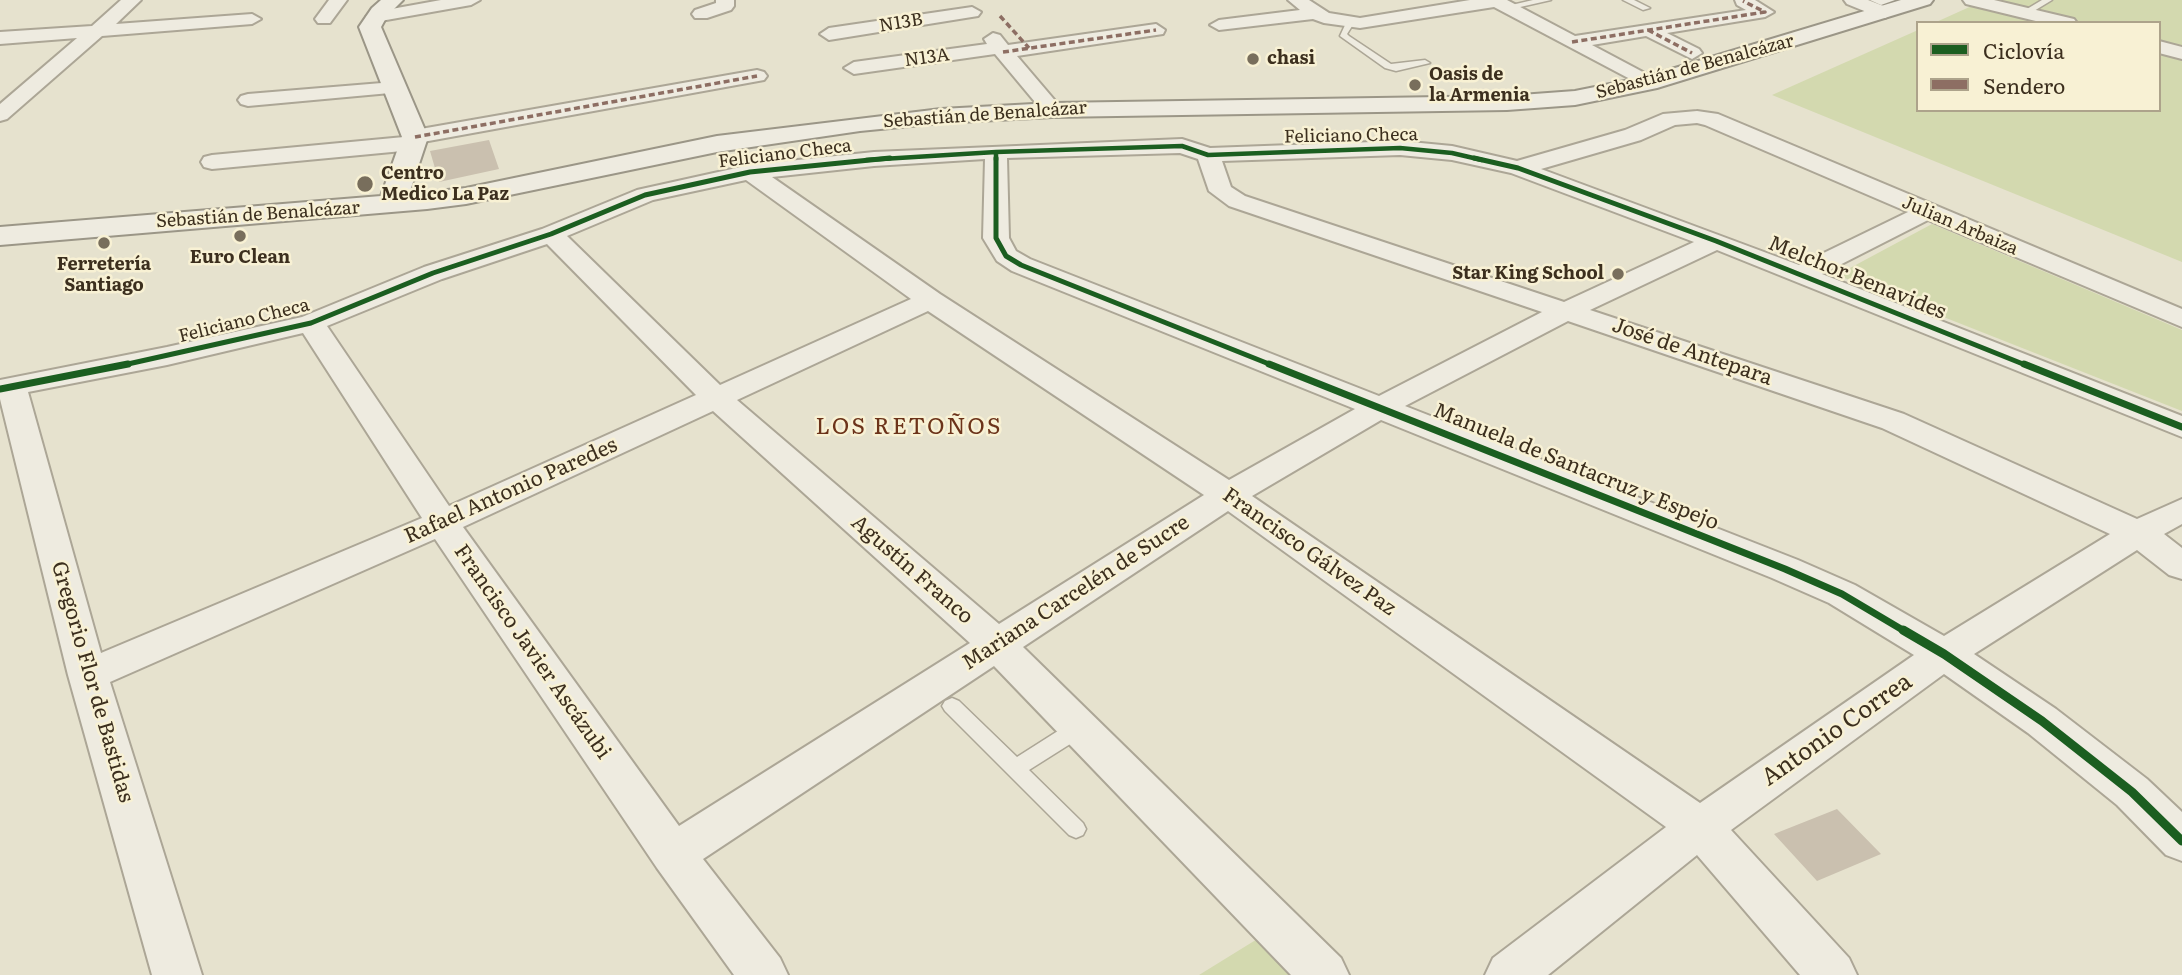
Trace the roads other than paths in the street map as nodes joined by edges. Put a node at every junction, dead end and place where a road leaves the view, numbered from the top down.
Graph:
1 (132, 0) edge
2 (338, 0) edge
3 (393, 0) edge
4 (471, 0) edge
5 (725, 0) edge
6 (1297, 0) edge
7 (1547, 0) edge
8 (1627, 0) edge
9 (1923, 0) edge
10 (1972, 0) edge
11 (2048, 0) edge
12 (1743, 1) edge
13 (1871, 2) edge
14 (1500, 3) edge
15 (967, 6) edge
16 (1646, 8) dead end
17 (2026, 12) junction
18 (1316, 13) junction
19 (701, 14) dead end
20 (1000, 16) dead end
21 (375, 17) junction
22 (252, 19) dead end
23 (324, 19) dead end
24 (2060, 21) edge
25 (1345, 22) junction
26 (1219, 25) dead end
27 (98, 30) junction
28 (1156, 30) dead end
29 (1648, 30) junction
30 (829, 34) dead end
31 (0, 38) edge
32 (1572, 42) junction
33 (1029, 48) junction
34 (2161, 48) edge
35 (1001, 50) junction
36 (1692, 53) dead end
37 (2182, 53) edge
38 (1424, 63) dead end
39 (854, 68) dead end
40 (757, 76) dead end
41 (1649, 83) junction
42 (394, 88) junction
43 (248, 100) dead end
44 (1052, 110) junction
45 (0, 115) edge
46 (1739, 130) joint
47 (414, 140) junction
48 (996, 152) junction
49 (1208, 155) junction
50 (212, 162) dead end
51 (1518, 168) junction
52 (750, 172) junction
53 (392, 204) junction
54 (1926, 212) junction
55 (551, 234) junction
56 (0, 236) edge
57 (1716, 241) junction
58 (1801, 274) junction
59 (930, 300) junction
60 (1568, 310) junction
61 (2182, 319) edge
62 (311, 323) junction
63 (6, 388) edge
64 (716, 398) junction
65 (1379, 408) junction
66 (2182, 427) edge
67 (1228, 495) junction
68 (2182, 510) edge
69 (442, 523) junction
70 (2138, 533) junction
71 (2182, 566) edge
72 (997, 645) junction
73 (1944, 654) junction
74 (88, 675) junction
75 (952, 706) dead end
76 (1079, 728) junction
77 (1016, 768) junction
78 (1700, 827) junction
79 (1076, 829) dead end
80 (2182, 841) edge
81 (673, 854) junction
82 (177, 975) edge
83 (763, 975) edge
84 (1324, 975) edge
85 (1510, 975) edge
86 (1832, 975) edge

1 - 27 street
2 - 23 street
3 - 21 main road
4 - 21 street
5 - 19 street
6 - 18 street
7 - 14 lane
8 - 16 lane
9 - 13 main road, Sebastián de Benalcázar
10 - 17 street
11 - 17 lane
12 - 29 street
13 - 41 main road, Sebastián de Benalcázar
14 - 25 street
14 - 32 street
15 - 30 street, N13B
15 - 35 street
17 - 24 street
18 - 25 street
18 - 26 street
20 - 33 street
21 - 42 main road
22 - 27 street
25 - 38 lane
27 - 31 street
27 - 45 street
28 - 33 street, N13A
29 - 32 street
29 - 36 street
32 - 41 street
33 - 35 street, N13A
34 - 37 street
35 - 39 street, N13A
35 - 44 street
40 - 47 street
41 - 44 main road, Sebastián de Benalcázar
42 - 43 street
42 - 47 main road
44 - 53 main road, Sebastián de Benalcázar
46 - 51 street, Feliciano Checa
46 - 54 street, Julian Arbaiza
47 - 50 street
47 - 53 main road
48 - 49 street, Feliciano Checa
48 - 52 street, Feliciano Checa
48 - 65 street, Manuela de Santacruz y Espejo
49 - 51 street, Feliciano Checa
49 - 60 street, José de Antepara
51 - 57 street, Melchor Benavides
52 - 55 street, Feliciano Checa
52 - 59 street, Francisco Gálvez Paz
53 - 56 main road, Sebastián de Benalcázar
54 - 58 street
54 - 61 street, Julian Arbaiza
55 - 62 street, Feliciano Checa
55 - 64 street, Agustín Franco
57 - 58 street, Melchor Benavides
57 - 60 street, Mariana Carcelén de Sucre
58 - 66 street, Melchor Benavides
59 - 64 street, Rafael Antonio Paredes
59 - 67 street, Francisco Gálvez Paz
60 - 65 street, Mariana Carcelén de Sucre
60 - 70 street, José de Antepara
62 - 63 street, Feliciano Checa
62 - 69 street, Francisco Javier Ascázubi
63 - 74 street, Gregorio Flor de Bastidas
64 - 69 street, Rafael Antonio Paredes
64 - 72 street, Agustín Franco
65 - 67 street, Mariana Carcelén de Sucre
65 - 73 street, Manuela de Santacruz y Espejo
67 - 72 street, Mariana Carcelén de Sucre
67 - 78 street, Francisco Gálvez Paz
68 - 70 street, Antonio Correa
69 - 74 street, Rafael Antonio Paredes
69 - 81 street, Francisco Javier Ascázubi
70 - 71 street, José de Antepara
70 - 73 street, Antonio Correa
72 - 76 street, Agustín Franco
72 - 81 street, Mariana Carcelén de Sucre
73 - 78 street, Antonio Correa
73 - 80 street, Manuela de Santacruz y Espejo
74 - 82 street, Gregorio Flor de Bastidas
75 - 77 lane
76 - 77 lane
76 - 84 street, Agustín Franco
77 - 79 lane
78 - 85 street, Antonio Correa
78 - 86 street, Francisco Gálvez Paz
81 - 83 street, Francisco Javier Ascázubi

